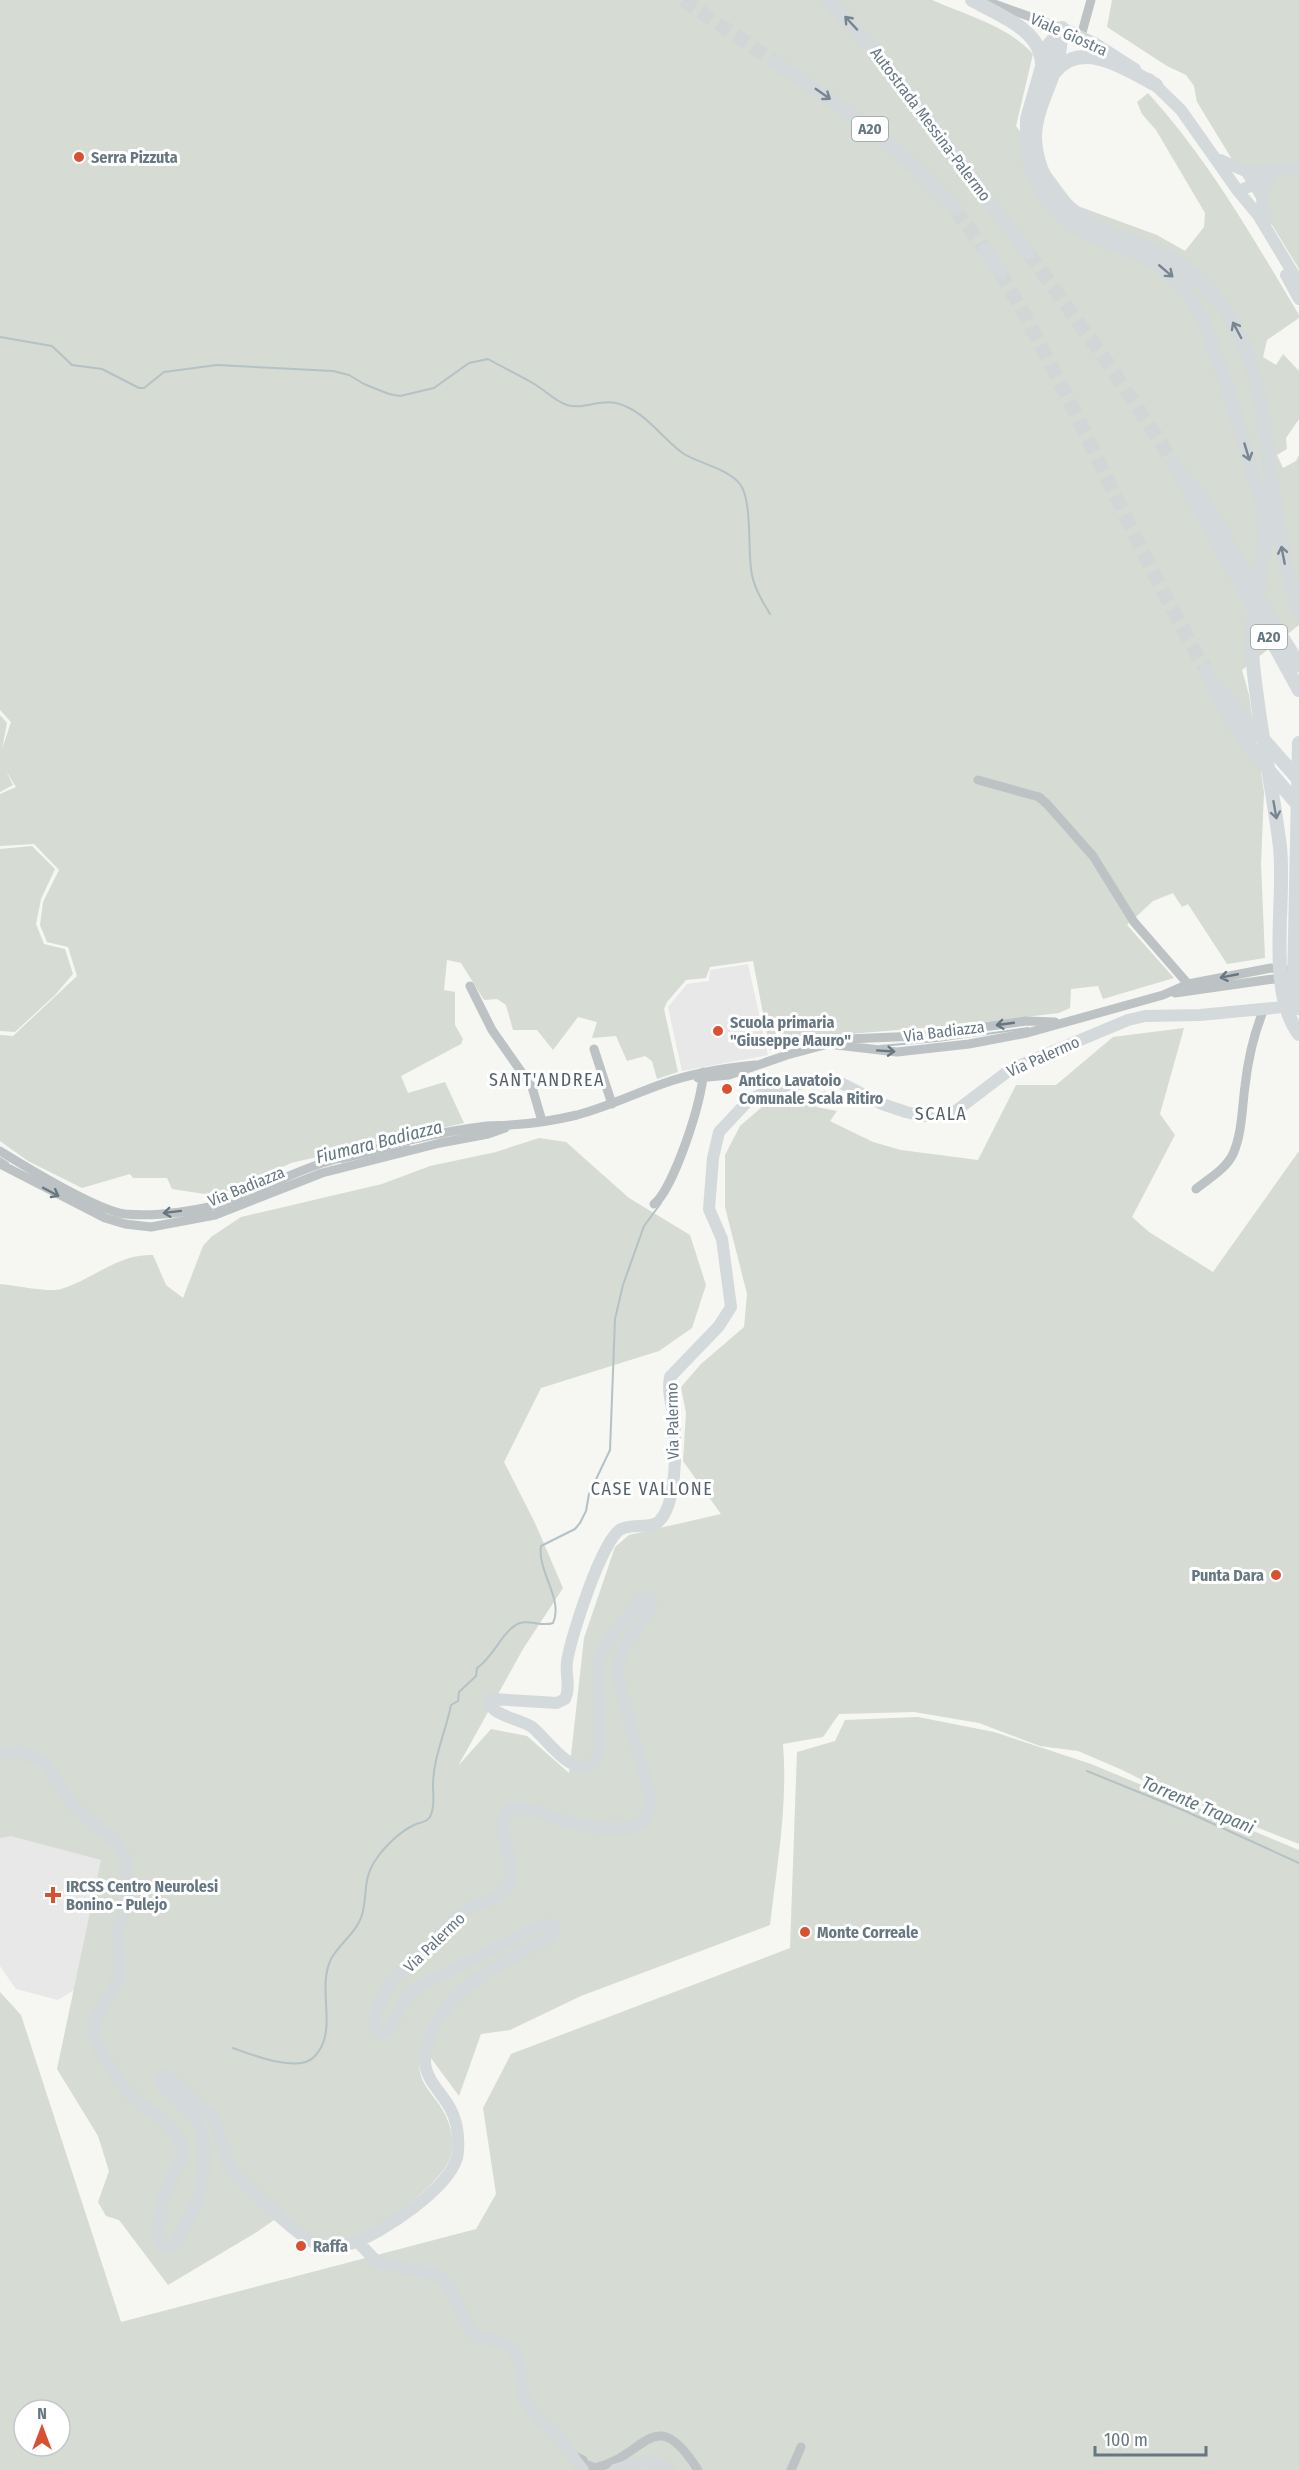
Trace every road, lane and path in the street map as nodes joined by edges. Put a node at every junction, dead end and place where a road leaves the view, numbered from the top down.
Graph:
1 (828, 0) edge
2 (972, 0) edge
3 (983, 0) edge
4 (1092, 0) edge
5 (1062, 28) junction
6 (1081, 36) junction
7 (775, 62) tunnel mouth
8 (1047, 74) junction
9 (1156, 85) junction
10 (1215, 157) junction
11 (1299, 169) edge
12 (1264, 176) junction
13 (1238, 191) junction
14 (955, 209) tunnel mouth
15 (1116, 241) junction
16 (985, 250) tunnel mouth
17 (1279, 250) junction
18 (1028, 253) tunnel mouth
19 (1000, 272) tunnel mouth
20 (1299, 283) edge
21 (1299, 299) edge
22 (1176, 467) tunnel mouth
23 (1214, 527) junction
24 (1299, 611) edge
25 (1299, 665) edge
26 (1206, 670) tunnel mouth
27 (1299, 690) edge
28 (1217, 692) junction
29 (1299, 743) edge
30 (978, 780) dead end
31 (1299, 780) edge
32 (1299, 806) edge
33 (1286, 976) junction
34 (1188, 984) junction
35 (470, 986) dead end
36 (1163, 995) junction
37 (1136, 1002) junction
38 (1122, 1006) junction
39 (1296, 1007) edge
40 (1260, 1010) junction
41 (1141, 1017) junction
42 (1128, 1020) junction
43 (1063, 1022) junction
44 (1299, 1034) edge
45 (828, 1044) junction
46 (594, 1049) dead end
47 (703, 1075) junction
48 (612, 1104) junction
49 (542, 1120) junction
50 (512, 1125) junction
51 (0, 1151) edge
52 (0, 1164) edge
53 (1196, 1189) dead end
54 (654, 1204) dead end
55 (198, 1208) junction
56 (201, 1219) junction
57 (0, 1755) edge
58 (357, 2241) junction
59 (801, 2447) dead end
60 (571, 2454) junction
61 (583, 2470) edge
62 (615, 2470) edge
63 (669, 2470) edge
64 (698, 2470) edge
65 (791, 2470) edge

18 -> 1 highway, Autostrada Messina-Palermo
2 - 8 highway
3 - 5 street, Viale Giostra
4 - 6 street
5 - 6 main road, Viale Giostra
5 - 8 highway
6 - 9 main road, Viale Giostra
7 -> 14 highway, Autostrada Messina-Palermo / A20
8 - 9 highway
8 - 15 highway
9 - 10 main road, Viale Giostra
10 - 12 main road
10 - 13 main road, Viale Giostra
11 - 12 main road
12 - 13 main road
12 - 17 main road
13 - 17 main road, Viale Giostra
13 - 21 main road, Viale Giostra
24 -> 15 highway
15 -> 44 highway
16 - 19 highway
17 - 20 main road, Viale Giostra
22 - 23 highway, A20
23 - 25 highway
23 - 27 highway, A20
26 - 28 highway
28 - 31 highway
28 - 32 highway
29 - 39 highway
30 - 34 street
33 -> 34 street, Via Badiazza
33 - 36 street, Via Badiazza
33 - 39 street
34 - 36 street, Via Badiazza
35 - 49 street
36 - 37 street, Via Badiazza
37 - 38 street, Via Badiazza
37 - 41 street
38 - 42 street
38 - 43 street, Via Badiazza
39 - 40 main road, Via Palermo
40 - 41 main road, Via Palermo
40 - 53 street
41 - 42 main road, Via Palermo
42 - 58 main road, Via Palermo
43 -> 45 street, Via Badiazza
45 -> 43 street, Via Badiazza
45 - 47 street, Via Badiazza
46 - 48 street
47 - 48 street, Via Badiazza
47 - 54 street
48 - 49 street, Via Badiazza
49 - 50 street, Via Badiazza
50 - 55 street, Via Badiazza
50 - 56 street, Via Badiazza
55 -> 51 street, Via Badiazza
52 -> 56 street, Via Badiazza
55 - 56 street
57 - 58 main road, Via Palermo
58 - 60 main road
59 - 65 street
60 - 61 main road
60 - 64 street
62 - 63 main road

